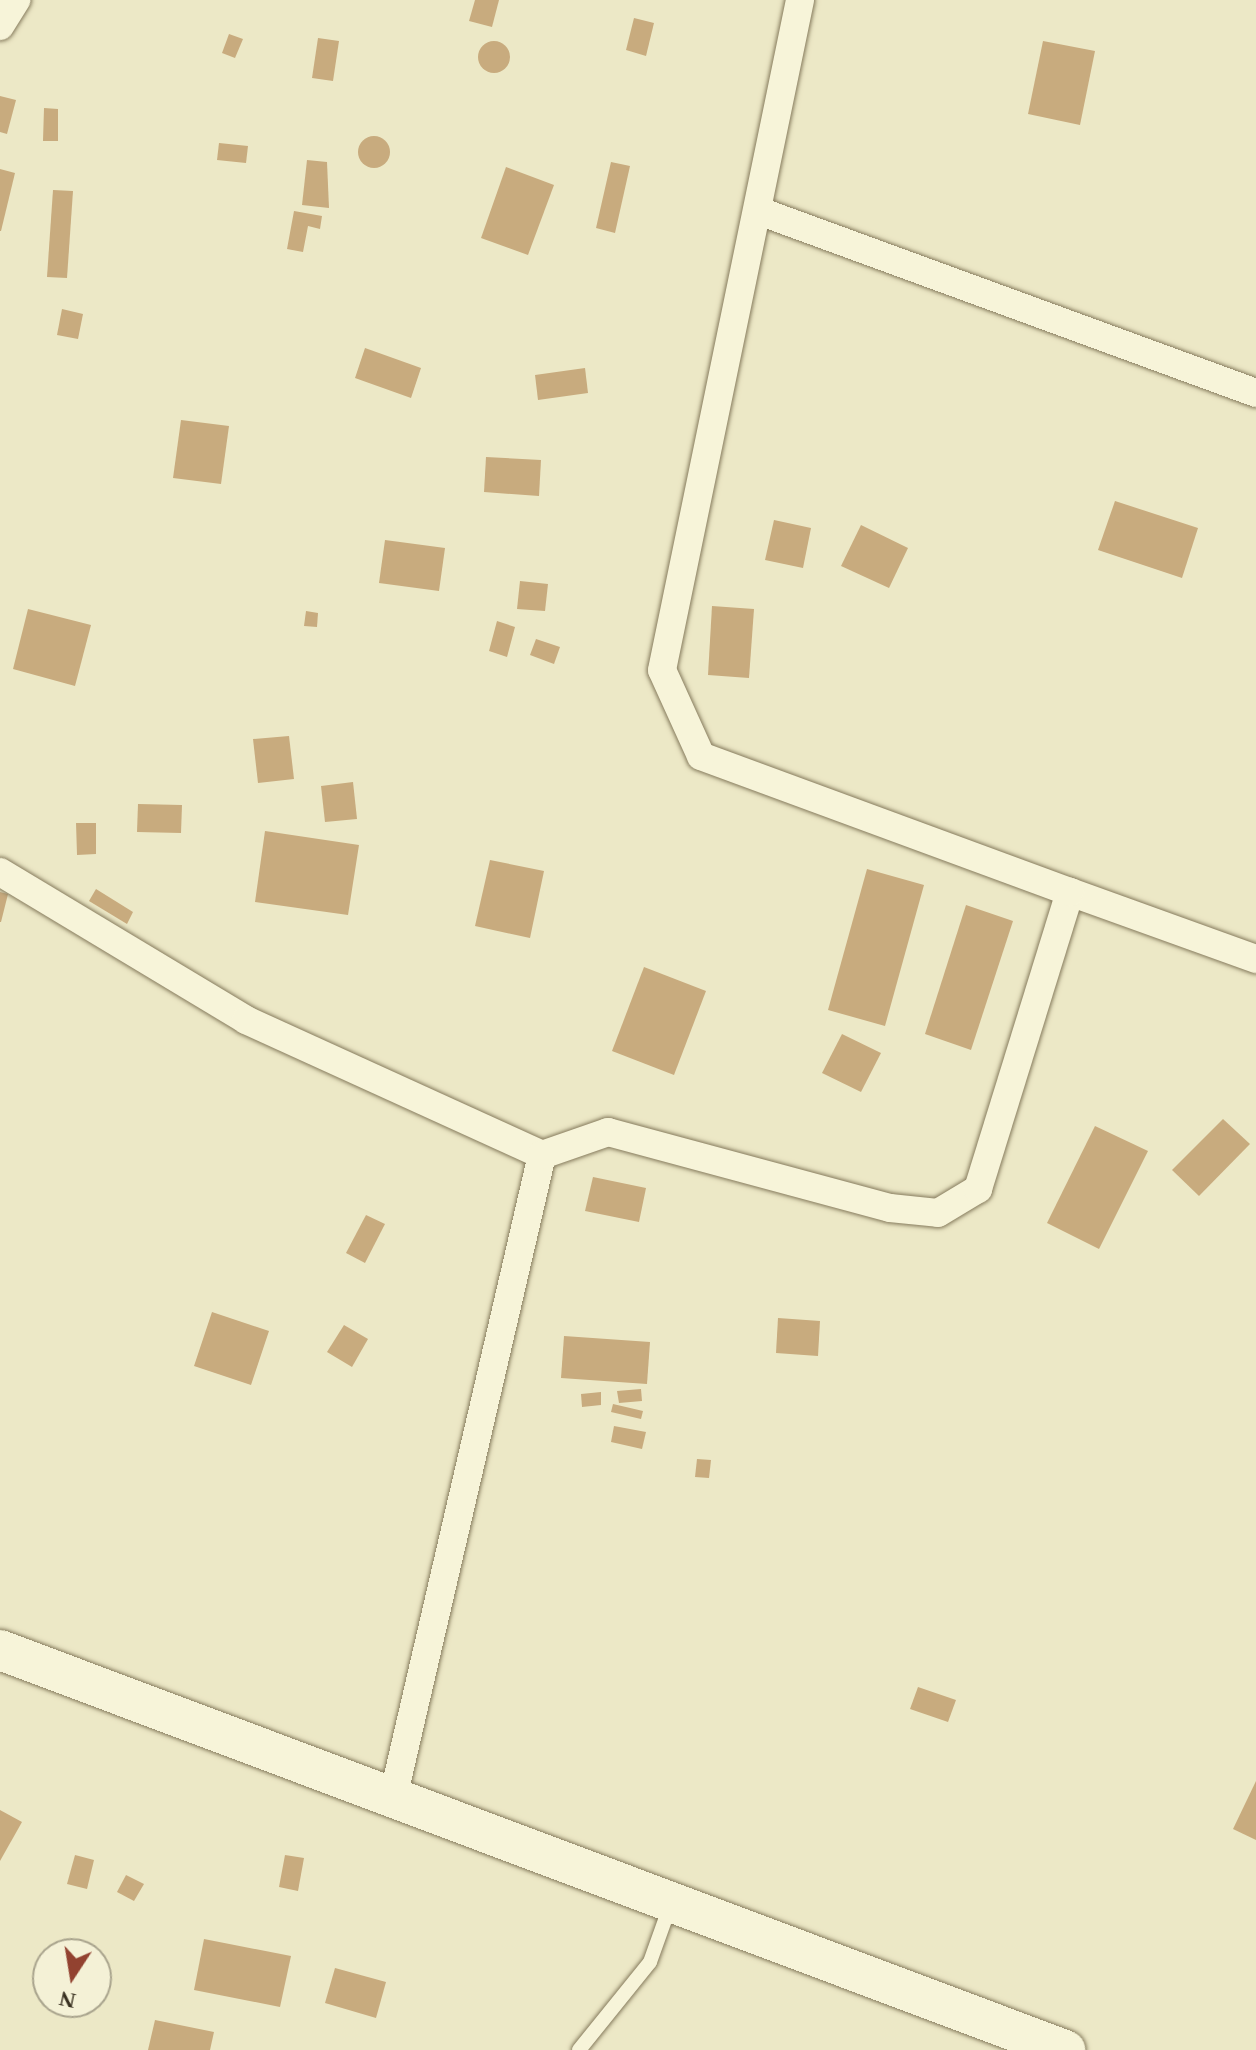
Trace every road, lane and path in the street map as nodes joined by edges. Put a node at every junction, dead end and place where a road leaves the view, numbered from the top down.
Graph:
1 (16, 0) edge
2 (800, 0) edge
3 (0, 26) edge
4 (759, 211) junction
5 (1256, 393) edge
6 (0, 872) edge
7 (1070, 892) junction
8 (1256, 959) edge
9 (542, 1155) junction
10 (0, 1650) edge
11 (392, 1802) junction
12 (672, 1902) junction
13 (579, 2050) edge
14 (1065, 2050) edge

1 - 3 street
2 - 4 street
4 - 5 street
4 - 7 street
6 - 9 street
7 - 8 street
7 - 9 street
9 - 11 street
10 - 11 main road
11 - 12 main road
12 - 13 lane
12 - 14 main road

